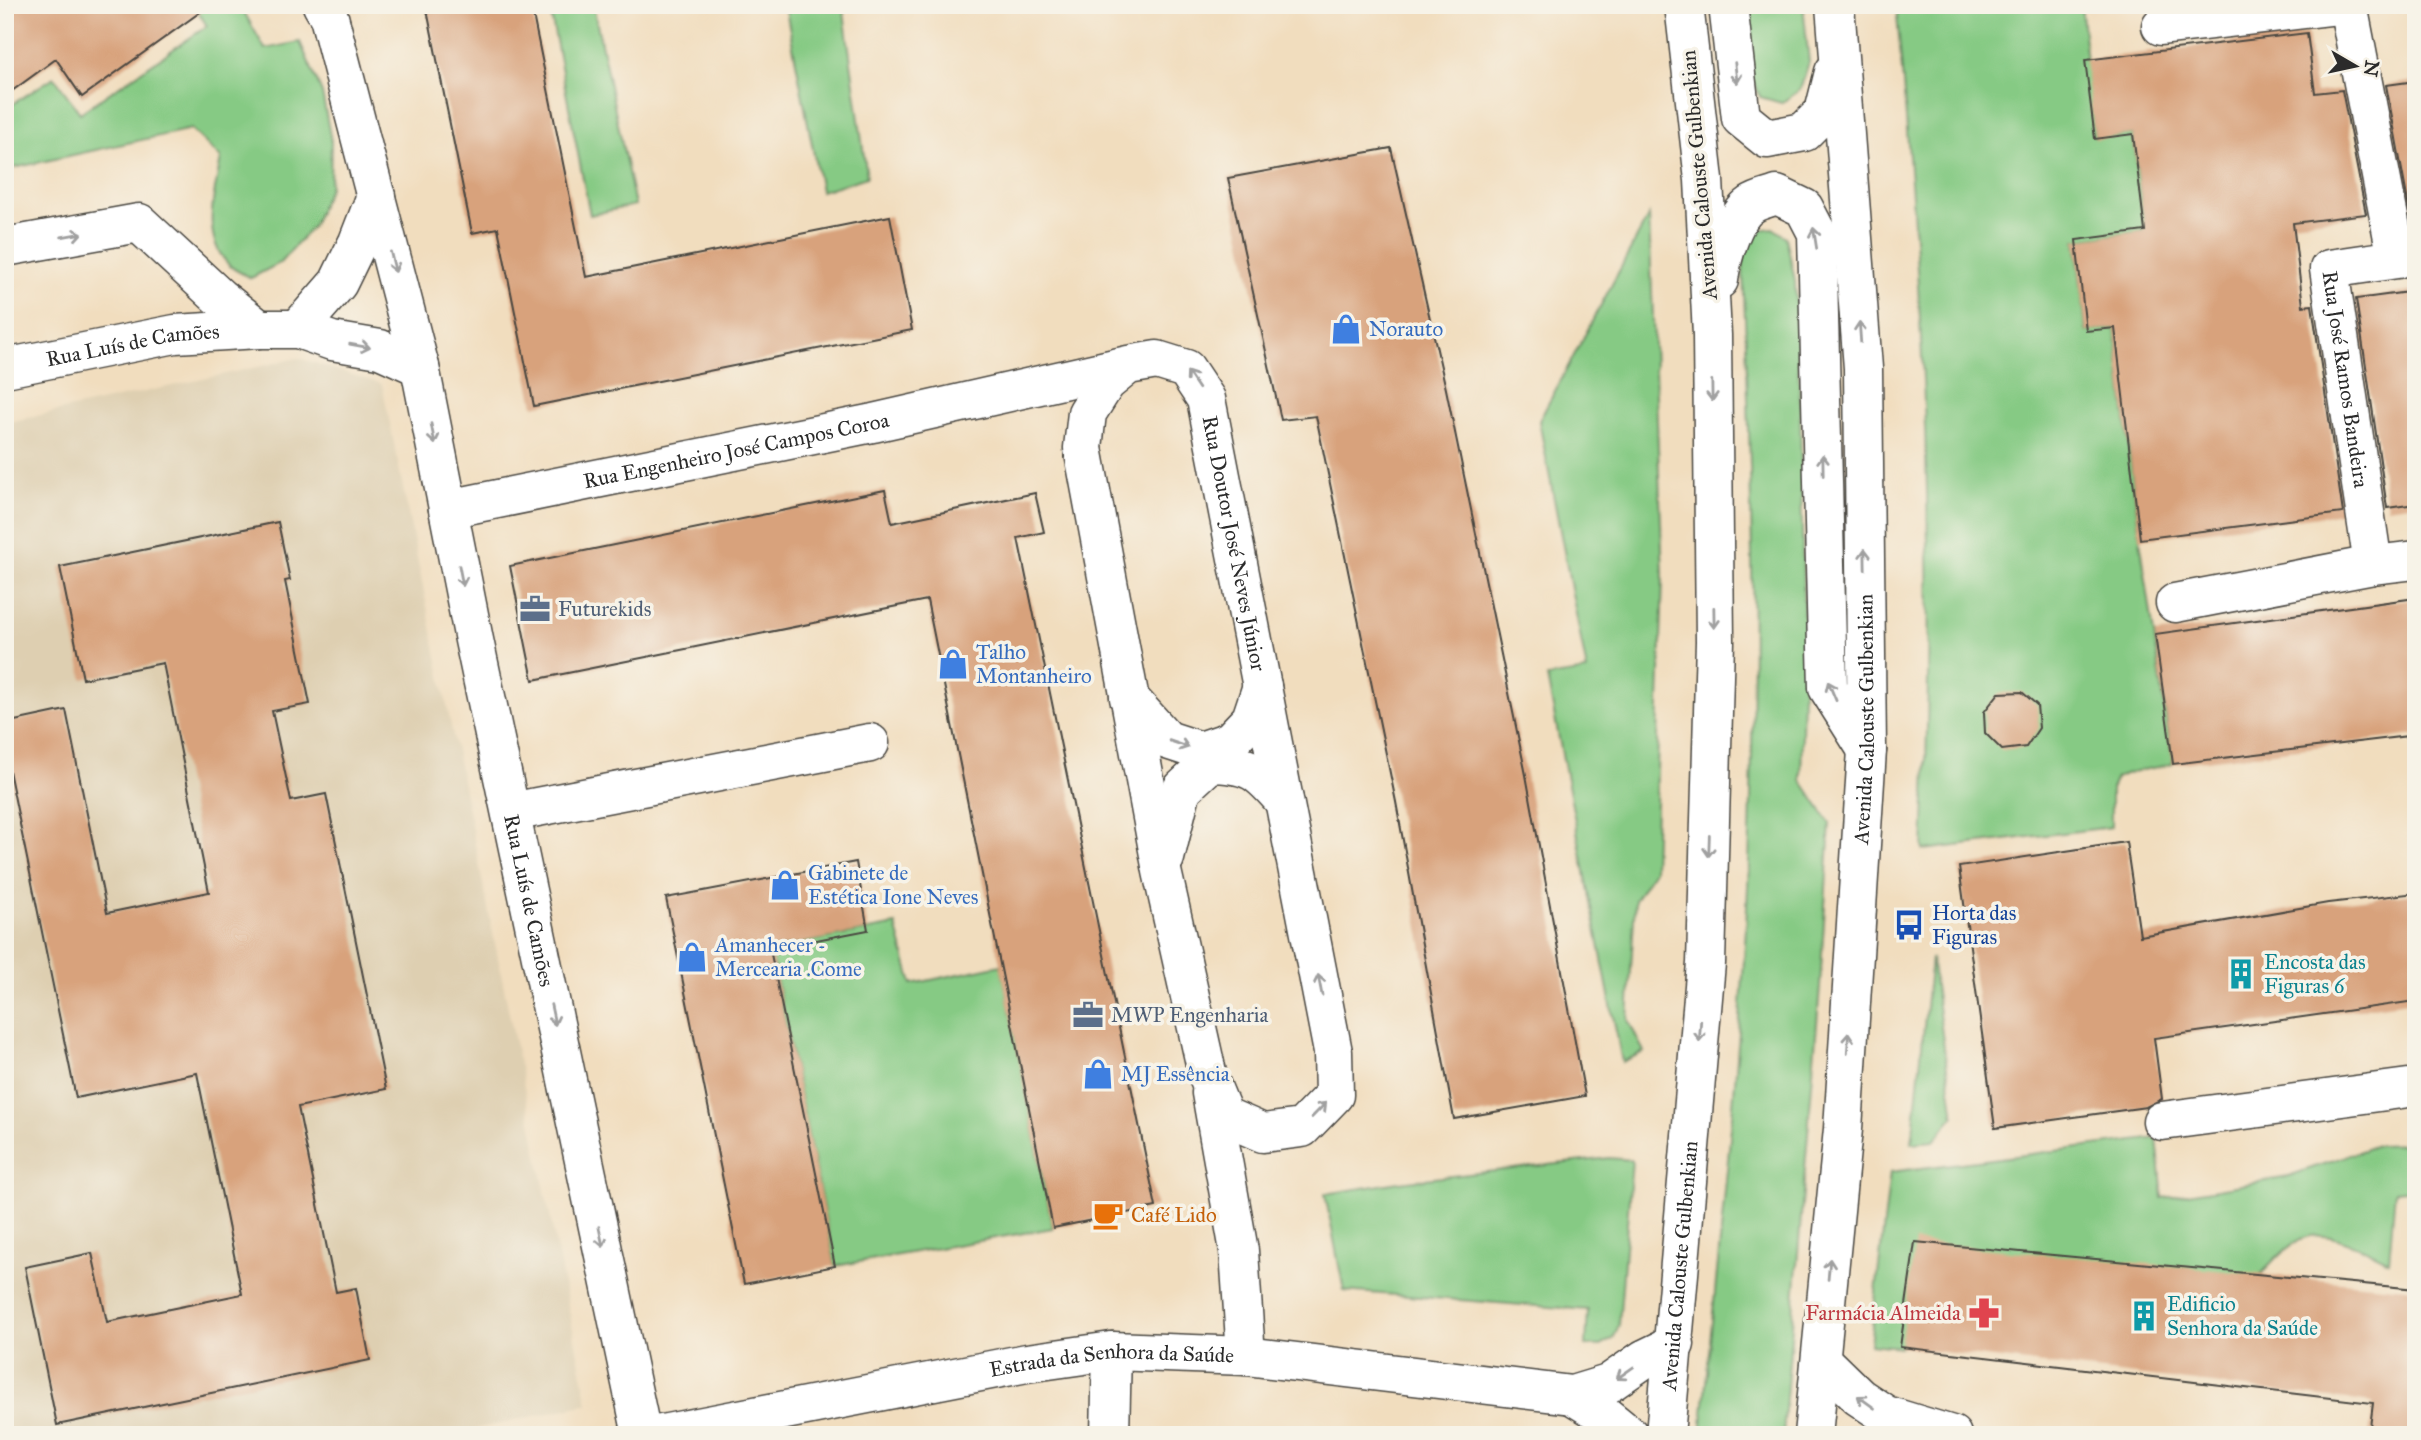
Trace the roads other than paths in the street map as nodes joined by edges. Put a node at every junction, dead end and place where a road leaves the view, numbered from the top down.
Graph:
1 (322, 5) edge
2 (1684, 5) edge
3 (1728, 5) edge
4 (2340, 5) edge
5 (2348, 5) edge
6 (1837, 24) edge
7 (2161, 26) dead end
8 (376, 196) junction
9 (5, 247) edge
10 (2407, 258) edge
11 (259, 329) junction
12 (298, 329) junction
13 (1712, 335) junction
14 (1128, 365) junction
15 (420, 367) junction
16 (5, 368) edge
17 (1023, 390) junction
18 (1083, 448) junction
19 (448, 509) junction
20 (2416, 560) edge
21 (2373, 565) junction
22 (2175, 603) dead end
23 (1262, 686) junction
24 (1129, 698) junction
25 (870, 743) dead end
26 (1867, 750) junction
27 (1284, 801) junction
28 (511, 812) junction
29 (1162, 871) junction
30 (1208, 1077) junction
31 (2416, 1087) edge
32 (2162, 1121) dead end
33 (1675, 1343) junction
34 (1112, 1351) junction
35 (1246, 1356) junction
36 (1821, 1360) junction
37 (1572, 1395) junction
38 (642, 1435) edge
39 (657, 1435) edge
40 (1110, 1435) edge
41 (1629, 1435) edge
42 (1665, 1435) edge
43 (1813, 1435) edge
44 (1952, 1435) edge

1 - 8 street, Rua Luís de Camões
2 - 13 street, Avenida Calouste Gulbenkian
3 -> 6 street
4 - 7 street
5 - 10 street, Rua José Ramos Bandeira
26 -> 6 street, Avenida Calouste Gulbenkian
8 - 12 street
8 -> 15 street, Rua Luís de Camões
9 -> 11 street, Rua Luís de Camões
10 - 21 street, Rua José Ramos Bandeira
11 - 12 street, Rua Luís de Camões
11 - 16 street, Rua Luís de Camões
12 -> 15 street, Rua Luís de Camões
26 -> 13 street
13 -> 33 street, Avenida Calouste Gulbenkian
14 - 17 street, Rua Engenheiro José Campos Coroa
14 - 18 street, Rua Doutor José Neves Júnior
23 -> 14 street, Rua Doutor José Neves Júnior
15 -> 19 street, Rua Luís de Camões
17 - 18 street
17 - 19 street, Rua Engenheiro José Campos Coroa
18 - 24 street, Rua Doutor José Neves Júnior
19 -> 28 street, Rua Luís de Camões
20 - 21 street
21 - 22 street
24 -> 23 street
23 - 27 street, Rua Doutor José Neves Júnior
24 - 29 street, Rua Doutor José Neves Júnior
25 - 28 street
36 -> 26 street, Avenida Calouste Gulbenkian
27 - 29 street
30 -> 27 street, Rua Doutor José Neves Júnior
28 -> 38 street, Rua Luís de Camões
29 - 30 street, Rua Doutor José Neves Júnior
30 - 35 street, Rua Doutor José Neves Júnior
31 - 32 street
33 -> 37 street
33 - 42 street, Avenida Calouste Gulbenkian
34 - 35 street, Estrada da Senhora da Saúde
34 - 39 street, Estrada da Senhora da Saúde
34 - 40 street
35 - 37 street, Estrada da Senhora da Saúde
36 - 43 street, Avenida Calouste Gulbenkian
44 -> 36 street
37 - 41 street

